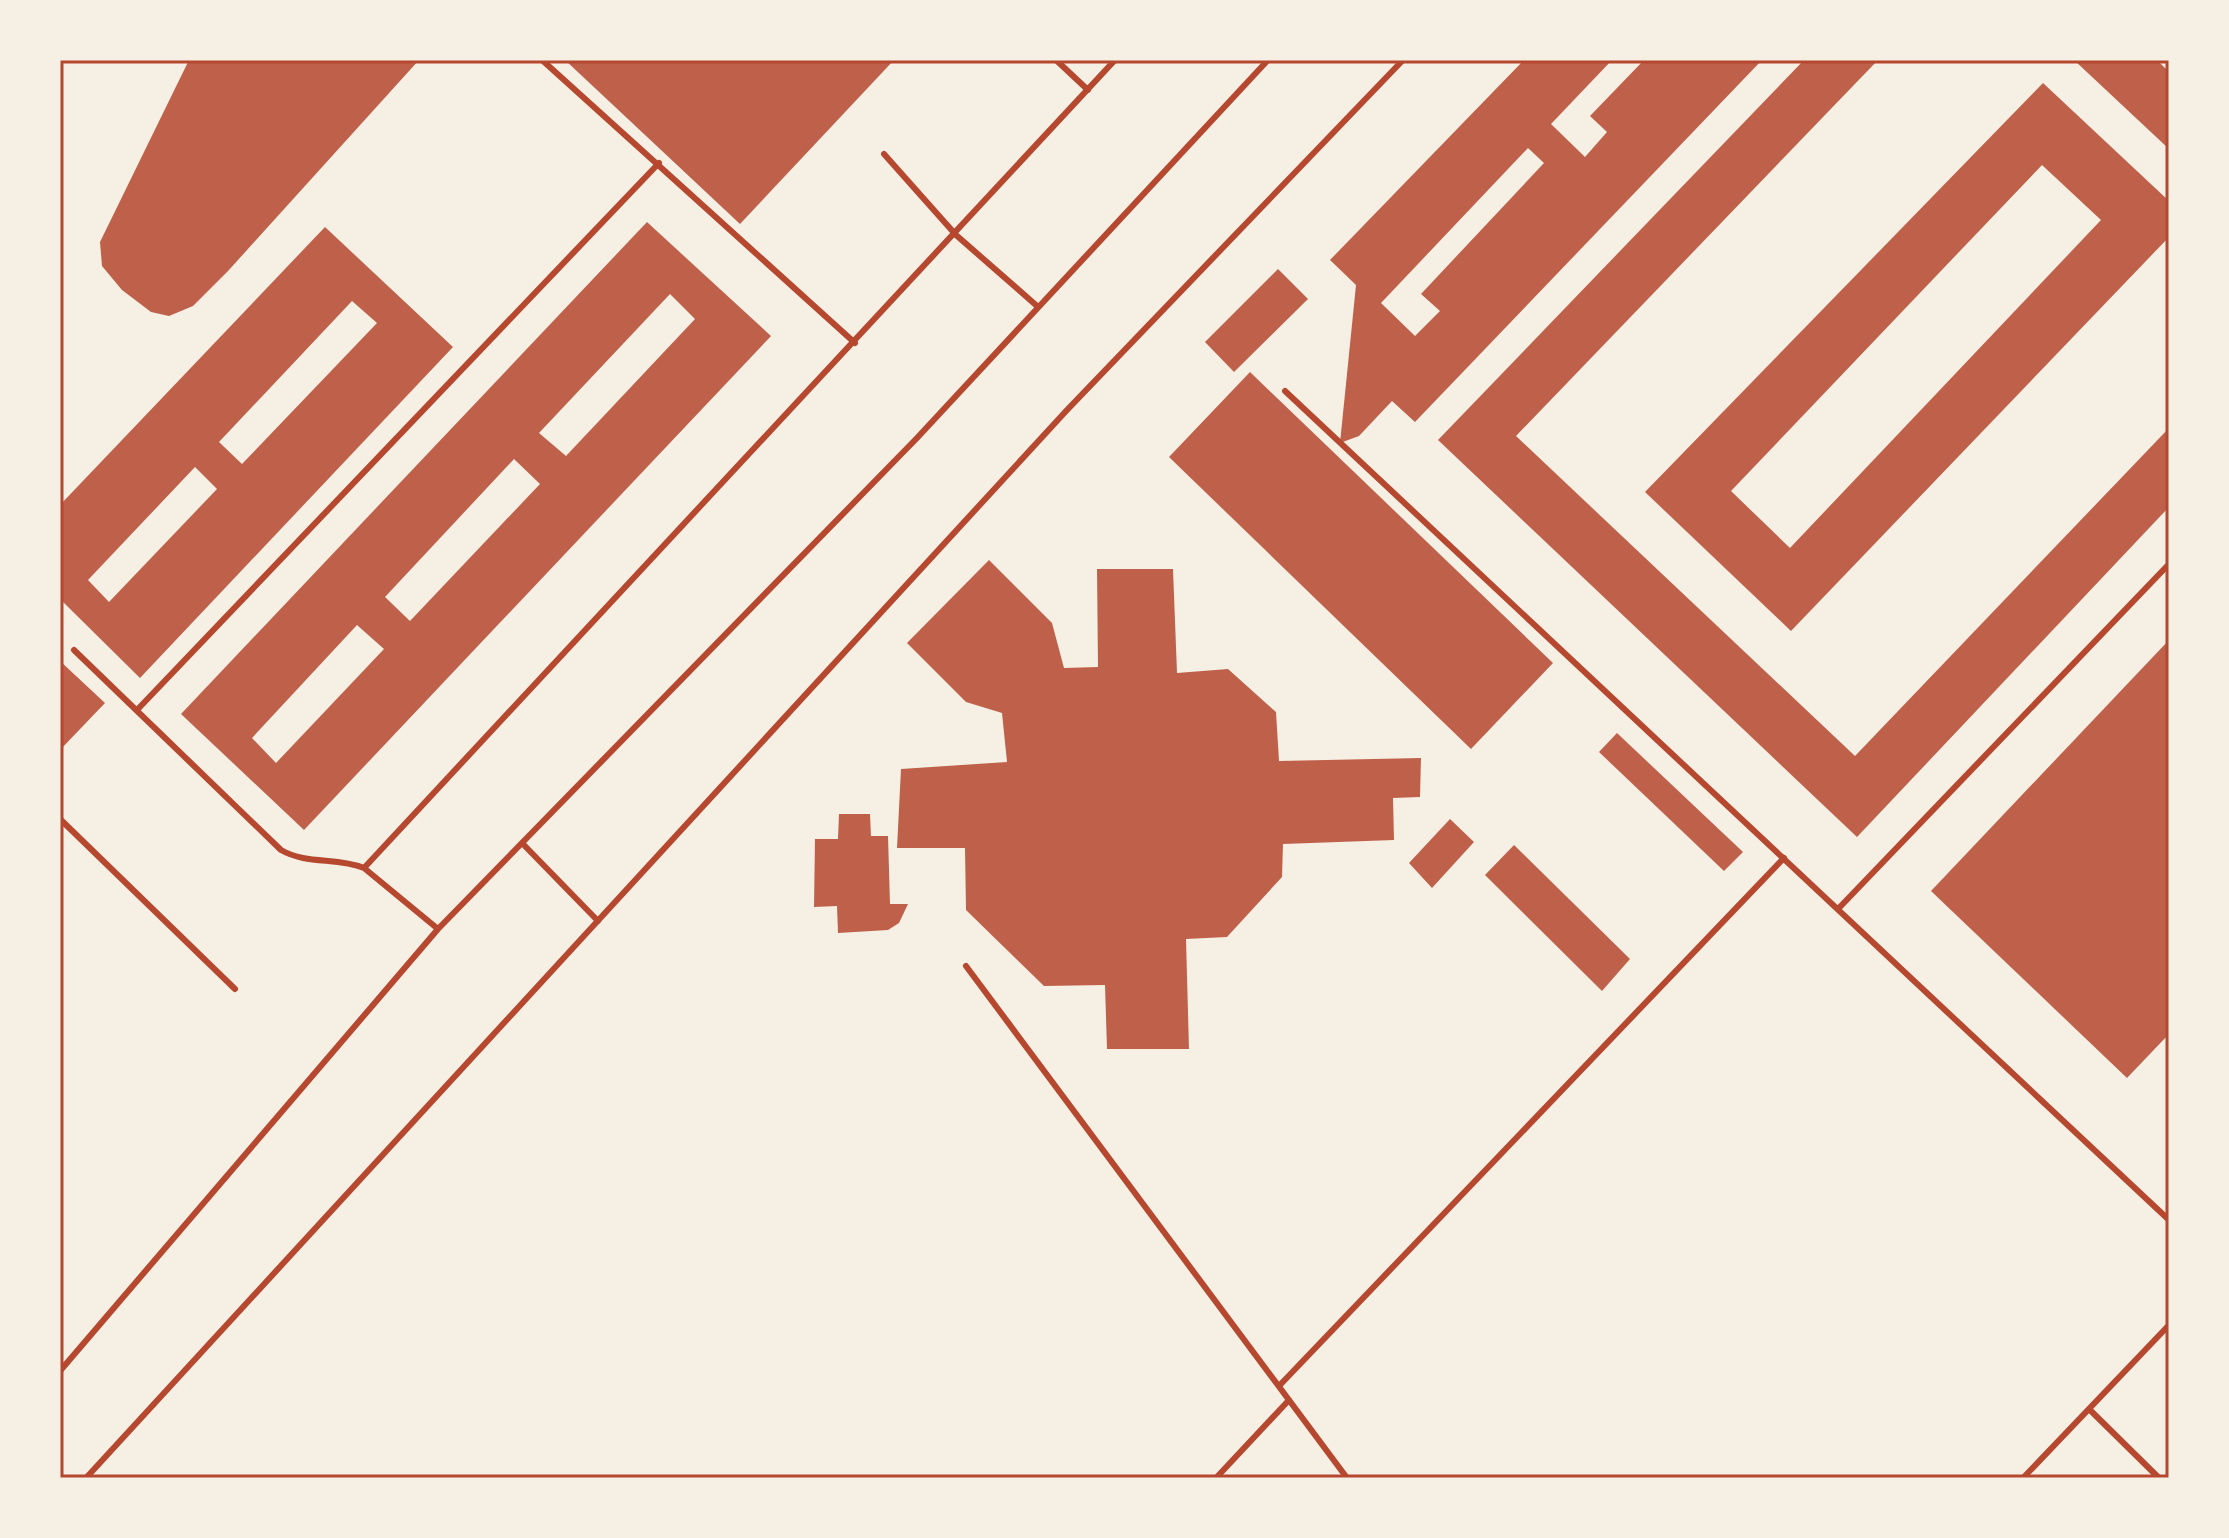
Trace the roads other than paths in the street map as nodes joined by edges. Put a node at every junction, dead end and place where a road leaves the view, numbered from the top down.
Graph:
1 (542, 60) edge
2 (1056, 60) edge
3 (1115, 60) edge
4 (1268, 60) edge
5 (1403, 60) edge
6 (1088, 90) junction
7 (884, 154) dead end
8 (659, 163) junction
9 (956, 235) junction
10 (1037, 306) junction
11 (855, 343) junction
12 (1285, 391) dead end
13 (2169, 564) edge
14 (74, 650) dead end
15 (137, 710) junction
16 (60, 819) edge
17 (522, 843) junction
18 (1784, 858) junction
19 (364, 868) junction
20 (1838, 909) junction
21 (598, 921) junction
22 (438, 929) junction
23 (966, 966) dead end
24 (235, 989) dead end
25 (2169, 1220) edge
26 (2169, 1325) edge
27 (60, 1371) edge
28 (1279, 1386) junction
29 (1289, 1400) junction
30 (2089, 1409) junction
31 (86, 1478) edge
32 (1216, 1478) edge
33 (1347, 1478) edge
34 (2023, 1478) edge
35 (2159, 1478) edge

1 - 8 lane
2 - 6 lane
3 - 6 lane
4 - 10 lane
5 - 21 lane
6 - 9 lane
7 - 9 lane
8 - 11 lane
8 - 15 lane
9 - 10 lane
9 - 11 lane
10 - 17 lane
11 - 19 lane
12 - 18 lane
13 - 20 lane
14 - 15 lane
15 - 19 lane
16 - 24 lane
17 - 21 lane
17 - 22 lane
18 - 20 lane
18 - 28 lane
19 - 22 lane
20 - 25 lane
21 - 31 lane
22 - 27 lane
23 - 28 lane
26 - 30 lane
28 - 29 lane
29 - 32 lane
29 - 33 lane
30 - 34 lane
30 - 35 lane

